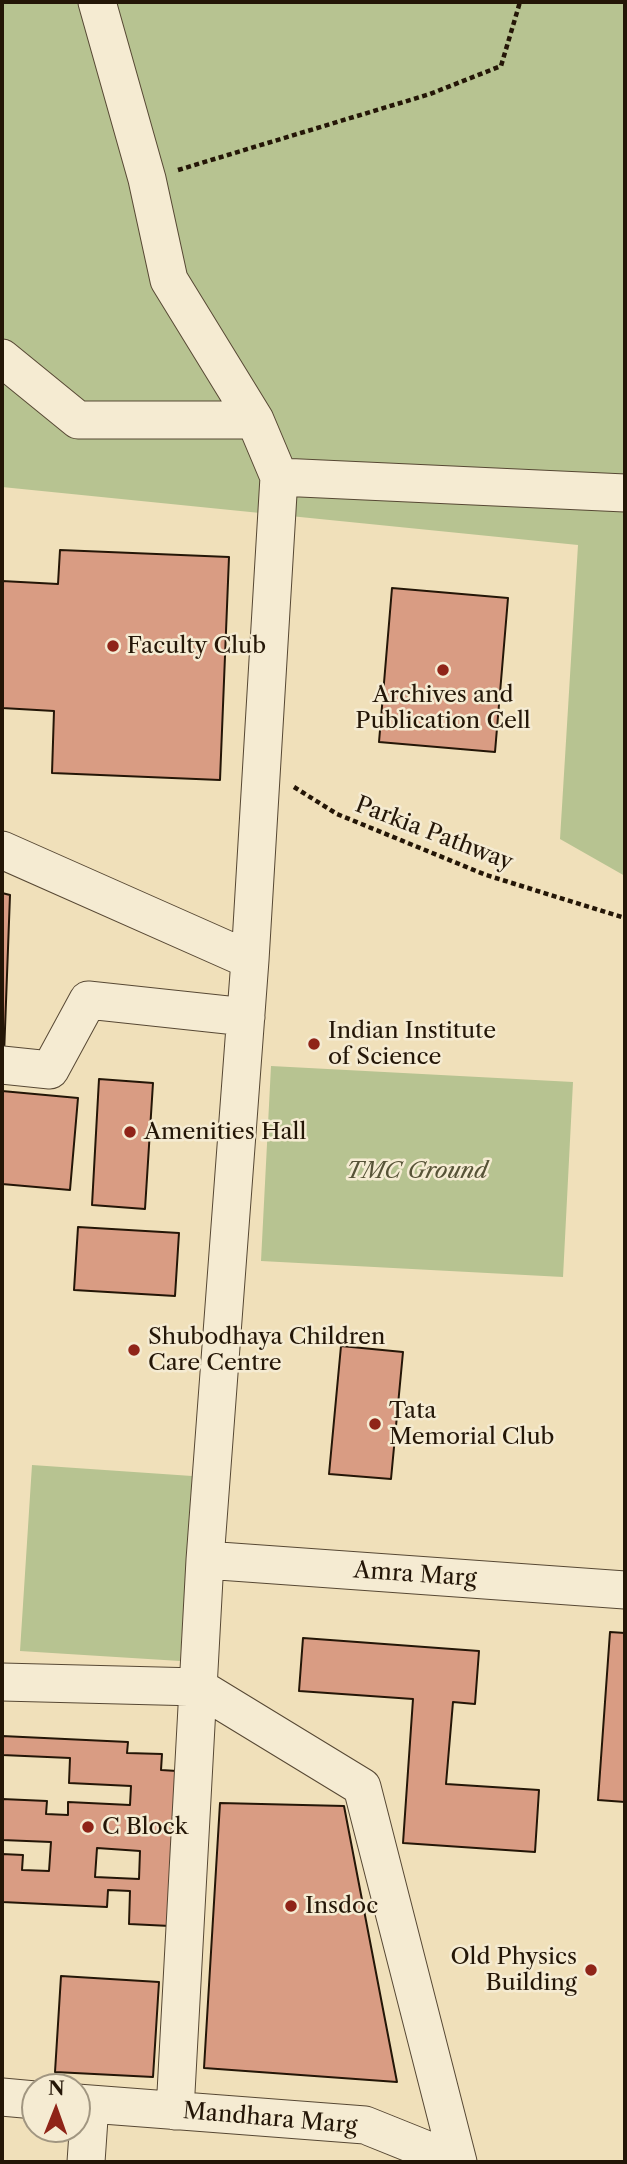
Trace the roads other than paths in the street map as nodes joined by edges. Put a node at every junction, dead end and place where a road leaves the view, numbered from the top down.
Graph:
1 (97, 2) edge
2 (2, 358) edge
3 (255, 421) junction
4 (279, 477) junction
5 (625, 493) edge
6 (2, 850) edge
7 (250, 960) junction
8 (246, 1017) junction
9 (2, 1065) edge
10 (205, 1560) junction
11 (625, 1590) edge
12 (2, 1682) edge
13 (198, 1687) junction
14 (2, 2097) edge
15 (21, 2099) edge
16 (91, 2105) edge
17 (175, 2111) junction
18 (85, 2143) edge
19 (86, 2162) edge
20 (458, 2162) edge

1 - 3 lane
2 - 3 lane
3 - 4 lane
4 - 5 lane
4 - 7 lane
6 - 7 lane
7 - 8 lane
8 - 9 lane
8 - 10 lane
10 - 11 lane, Amra Marg
10 - 13 lane
12 - 13 lane
13 - 17 lane
13 - 20 lane
14 - 15 lane
16 - 17 lane, Mandhara Marg
17 - 20 lane, Mandhara Marg
18 - 19 lane

